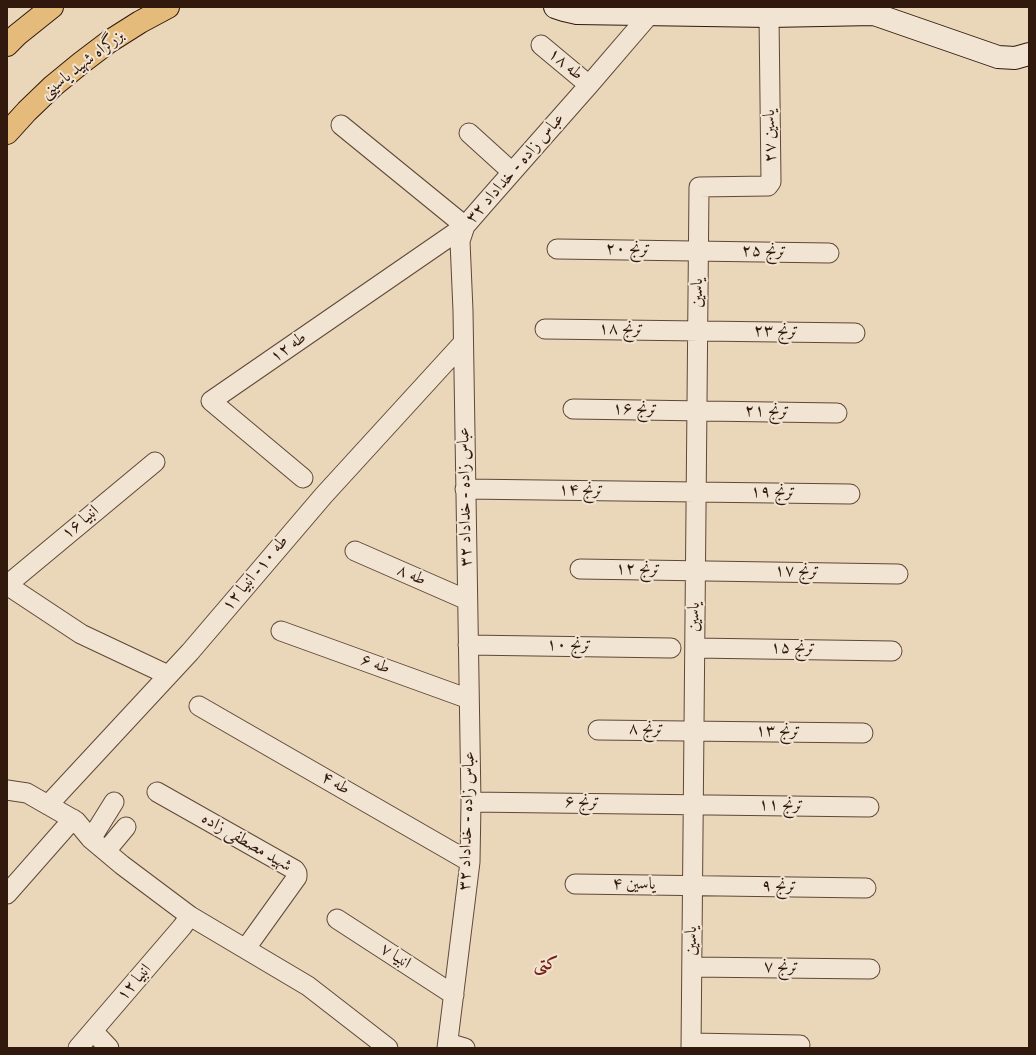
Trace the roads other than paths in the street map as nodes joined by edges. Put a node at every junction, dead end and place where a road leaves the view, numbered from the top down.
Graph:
1 (52, 7) edge
2 (168, 7) edge
3 (555, 7) edge
4 (874, 11) edge
5 (650, 14) junction
6 (769, 16) junction
7 (7, 45) edge
8 (541, 45) dead end
9 (1029, 54) edge
10 (589, 85) junction
11 (341, 126) dead end
12 (7, 133) edge
13 (470, 133) dead end
14 (512, 172) junction
15 (699, 187) joint
16 (465, 226) junction
17 (557, 249) dead end
18 (698, 251) junction
19 (829, 253) dead end
20 (544, 329) dead end
21 (698, 331) junction
22 (855, 333) dead end
23 (463, 343) junction
24 (573, 409) dead end
25 (697, 411) junction
26 (837, 413) dead end
27 (155, 462) dead end
28 (304, 478) dead end
29 (465, 489) junction
30 (696, 492) junction
31 (850, 494) dead end
32 (356, 551) dead end
33 (580, 569) dead end
34 (695, 571) junction
35 (898, 574) dead end
36 (7, 585) edge
37 (467, 600) junction
38 (281, 631) dead end
39 (468, 645) junction
40 (671, 648) dead end
41 (695, 648) junction
42 (892, 651) dead end
43 (168, 675) junction
44 (469, 699) junction
45 (199, 706) dead end
46 (598, 730) dead end
47 (694, 731) junction
48 (862, 733) dead end
49 (7, 790) edge
50 (156, 792) dead end
51 (114, 802) dead end
52 (471, 802) junction
53 (48, 805) junction
54 (693, 805) junction
55 (869, 807) dead end
56 (73, 819) junction
57 (126, 827) dead end
58 (91, 838) junction
59 (106, 851) junction
60 (470, 862) junction
61 (575, 884) dead end
62 (692, 886) junction
63 (866, 888) dead end
64 (7, 894) edge
65 (190, 916) junction
66 (337, 919) dead end
67 (246, 948) junction
68 (692, 967) junction
69 (870, 969) dead end
70 (454, 995) junction
71 (93, 1031) junction
72 (800, 1045) dead end
73 (453, 1046) edge
74 (691, 1046) edge
75 (78, 1048) edge
76 (109, 1048) edge
77 (388, 1048) edge

1 - 7 highway
2 - 12 highway, بزرگراه شهید یاسینی
3 - 5 main road
4 - 6 main road
4 - 9 main road
5 - 6 main road
5 - 10 street, عباس زاده - خداداد ۳۲
6 - 15 street, یاسین ۲۷
8 - 10 street, طه ۱۸
10 - 14 street, عباس زاده - خداداد ۳۲
11 - 16 street
13 - 14 street
14 - 16 street, عباس زاده - خداداد ۳۲
15 - 18 street, یاسین
16 - 23 street, عباس زاده - خداداد ۳۲
16 - 28 street, طه ۱۲
17 - 18 street, ترنج ۲۰
18 - 19 street, ترنج ۲۵
18 - 21 street, یاسین
20 - 21 street, ترنج ۱۸
21 - 22 street, ترنج ۲۳
21 - 25 street, یاسین
23 - 29 street, عباس زاده - خداداد ۳۲
23 - 43 street, طه ۱۰- انبیا ۱۲
24 - 25 street, ترنج ۱۶
25 - 26 street, ترنج ۲۱
25 - 30 street, یاسین
27 - 36 street, انبیا ۱۶
29 - 30 street, ترنج ۱۴
29 - 37 street, عباس زاده - خداداد ۳۲
30 - 31 street, ترنج ۱۹
30 - 34 street, یاسین
32 - 37 street, طه ۸
33 - 34 street, ترنج ۱۲
34 - 35 street, ترنج ۱۷
34 - 41 street, یاسین
36 - 43 street, انبیا ۱۶
37 - 39 street, عباس زاده - خداداد ۳۲
38 - 44 street, طه ۶
39 - 40 street, ترنج ۱۰
39 - 44 street, عباس زاده - خداداد ۳۲
41 - 42 street, ترنج ۱۵
41 - 47 street, یاسین
43 - 53 street, طه ۱۰- انبیا ۱۲
44 - 52 street, عباس زاده - خداداد ۳۲
45 - 60 street, طه ۴
46 - 47 street, ترنج ۸
47 - 48 street, ترنج ۱۳
47 - 54 street, یاسین
49 - 53 street
50 - 67 street, شهید مصطفی زاده
51 - 58 street
52 - 54 street, ترنج ۶
52 - 60 street, عباس زاده - خداداد ۳۲
53 - 56 street
54 - 55 street, ترنج ۱۱
54 - 62 street, یاسین
56 - 58 street
56 - 64 street
57 - 59 street
58 - 59 street
59 - 65 street
60 - 70 street, عباس زاده - خداداد ۳۲
61 - 62 street, یاسین ۴
62 - 63 street, ترنج ۹
62 - 68 street, یاسین
65 - 67 street
65 - 71 street, انبیا ۱۲
66 - 70 street, انبیا ۷
67 - 77 street
68 - 69 street, ترنج ۷
68 - 74 street, یاسین
70 - 73 street, عباس زاده - خداداد ۳۲
71 - 75 street, انبیا ۱۲
71 - 76 street
72 - 74 street

